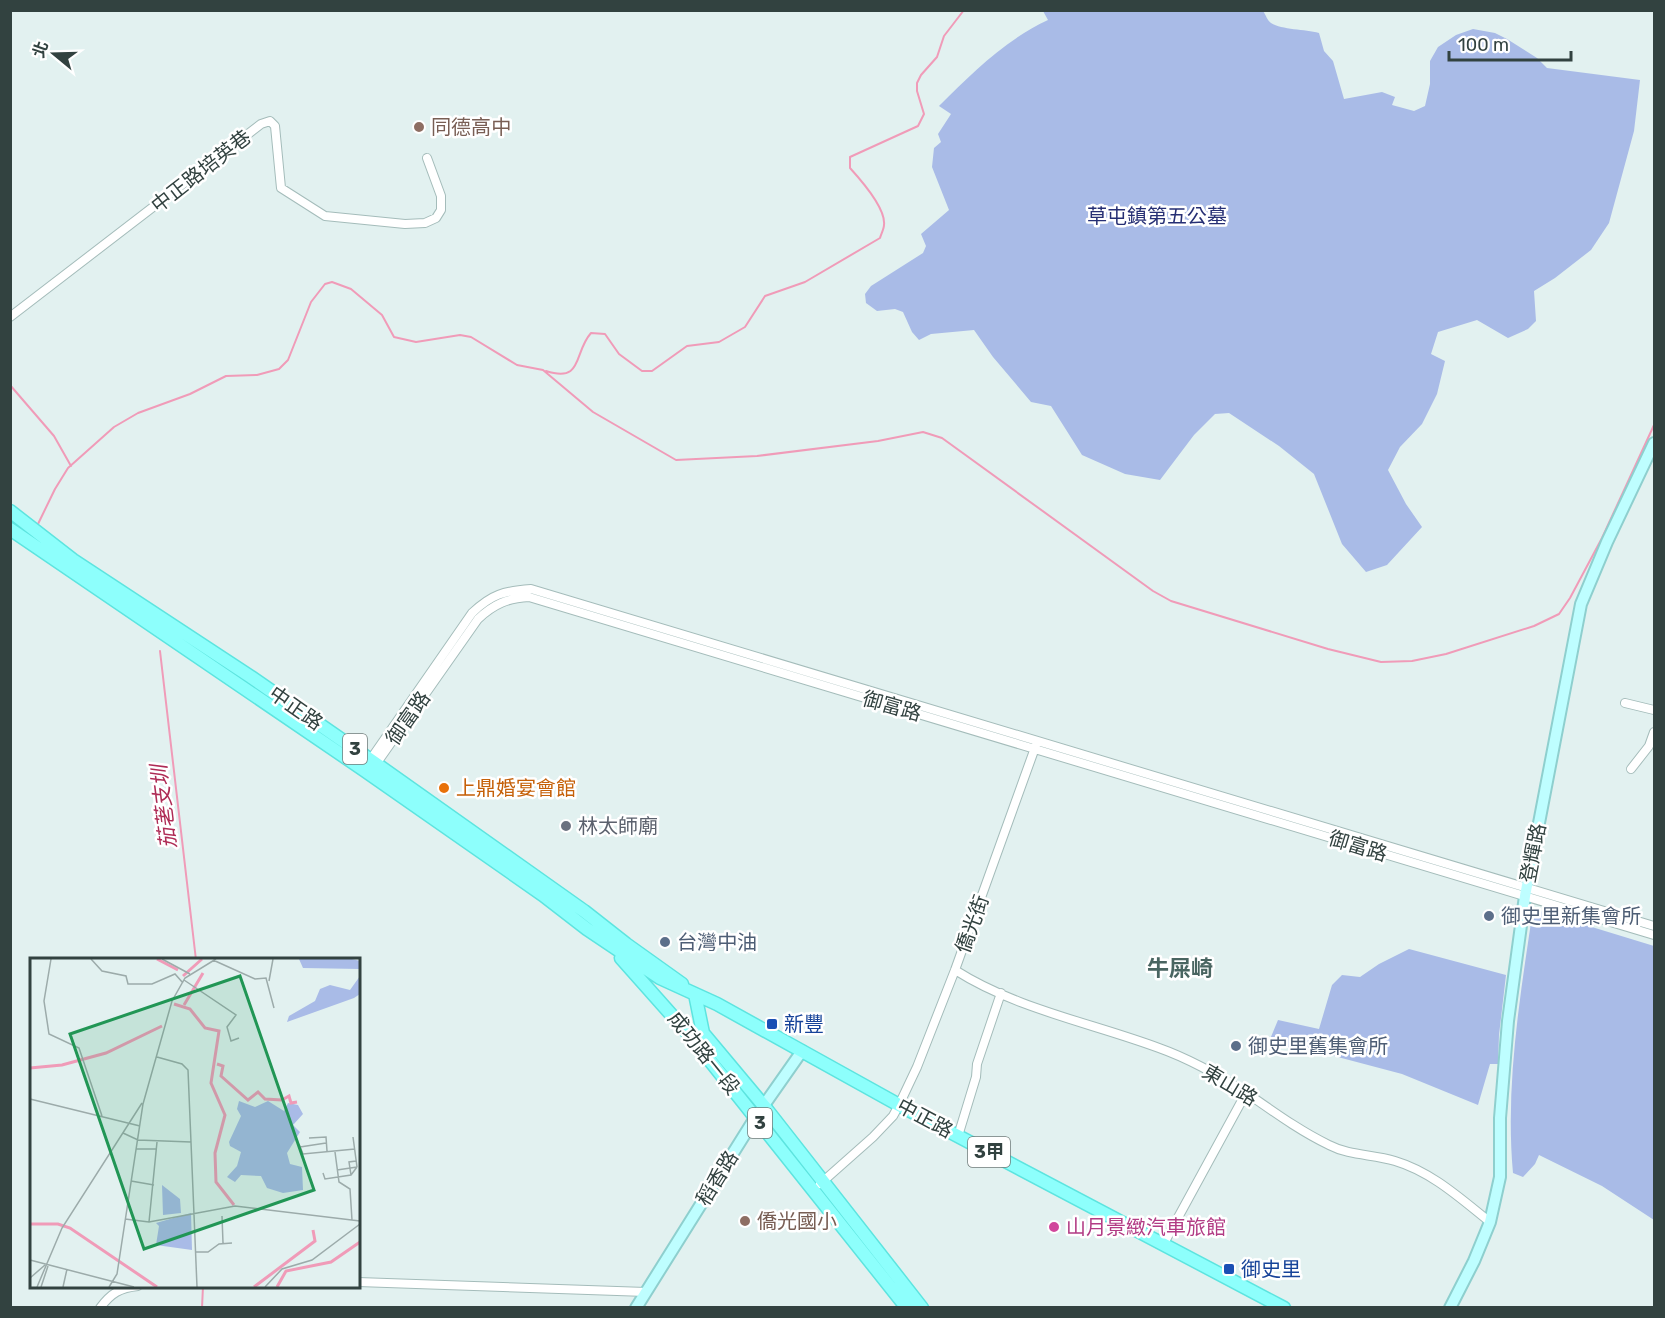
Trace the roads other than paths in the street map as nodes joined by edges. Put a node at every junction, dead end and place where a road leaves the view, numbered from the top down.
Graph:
1 (426, 158) dead end
2 (10, 317) edge
3 (1654, 443) edge
4 (10, 511) edge
5 (10, 529) edge
6 (1625, 702) dead end
7 (1654, 710) edge
8 (1654, 732) edge
9 (1036, 744) junction
10 (370, 764) junction
11 (1630, 769) dead end
12 (1526, 892) junction
13 (1654, 926) edge
14 (1654, 935) edge
15 (608, 944) junction
16 (955, 970) junction
17 (1001, 993) junction
18 (695, 994) junction
19 (802, 1051) junction
20 (1246, 1093) junction
21 (899, 1105) junction
22 (764, 1106) junction
23 (756, 1118) junction
24 (958, 1136) junction
25 (818, 1186) junction
26 (1490, 1222) junction
27 (1163, 1245) junction
28 (360, 1282) edge
29 (129, 1288) edge
30 (646, 1292) junction
31 (100, 1308) edge
32 (636, 1308) edge
33 (907, 1308) edge
34 (922, 1308) edge
35 (1284, 1308) edge
36 (1450, 1308) edge

1 - 2 street, 中正路培英巷
3 - 12 street, 登輝路
4 - 10 main road, 中正路 / 3
5 - 10 main road, 中正路 / 3
6 - 7 street
8 - 11 street
9 - 10 street, 御富路
9 - 12 street, 御富路
9 - 16 street, 僑光街
10 - 15 main road, 中正路 / 3
10 - 18 main road, 中正路 / 3
12 - 13 street, 御富路
12 - 14 street, 御富路
12 - 26 street, 登輝路
15 - 18 main road, 中正路 / 3
15 - 23 main road, 成功路一段 / 3
16 - 17 street, 東山路
16 - 21 street, 僑光街
17 - 20 street, 東山路
17 - 24 street
18 - 19 main road, 中正路 / 3甲
18 - 22 main road, 成功路一段 / 3
19 - 21 main road, 中正路 / 3甲
19 - 22 street, 稻香路
20 - 26 street, 東山路
20 - 27 street
21 - 24 main road, 中正路 / 3甲
21 - 25 street, 僑光街
22 - 23 street, 稻香路
22 - 25 main road, 成功路一段 / 3
23 - 25 main road, 成功路一段 / 3
23 - 30 street, 稻香路
24 - 27 main road, 中正路 / 3甲
25 - 33 main road, 成功路一段 / 3
25 - 34 main road, 成功路一段 / 3
26 - 36 street, 登輝路
27 - 35 main road, 中正路 / 3甲
28 - 30 street
29 - 31 street
30 - 32 street, 稻香路

